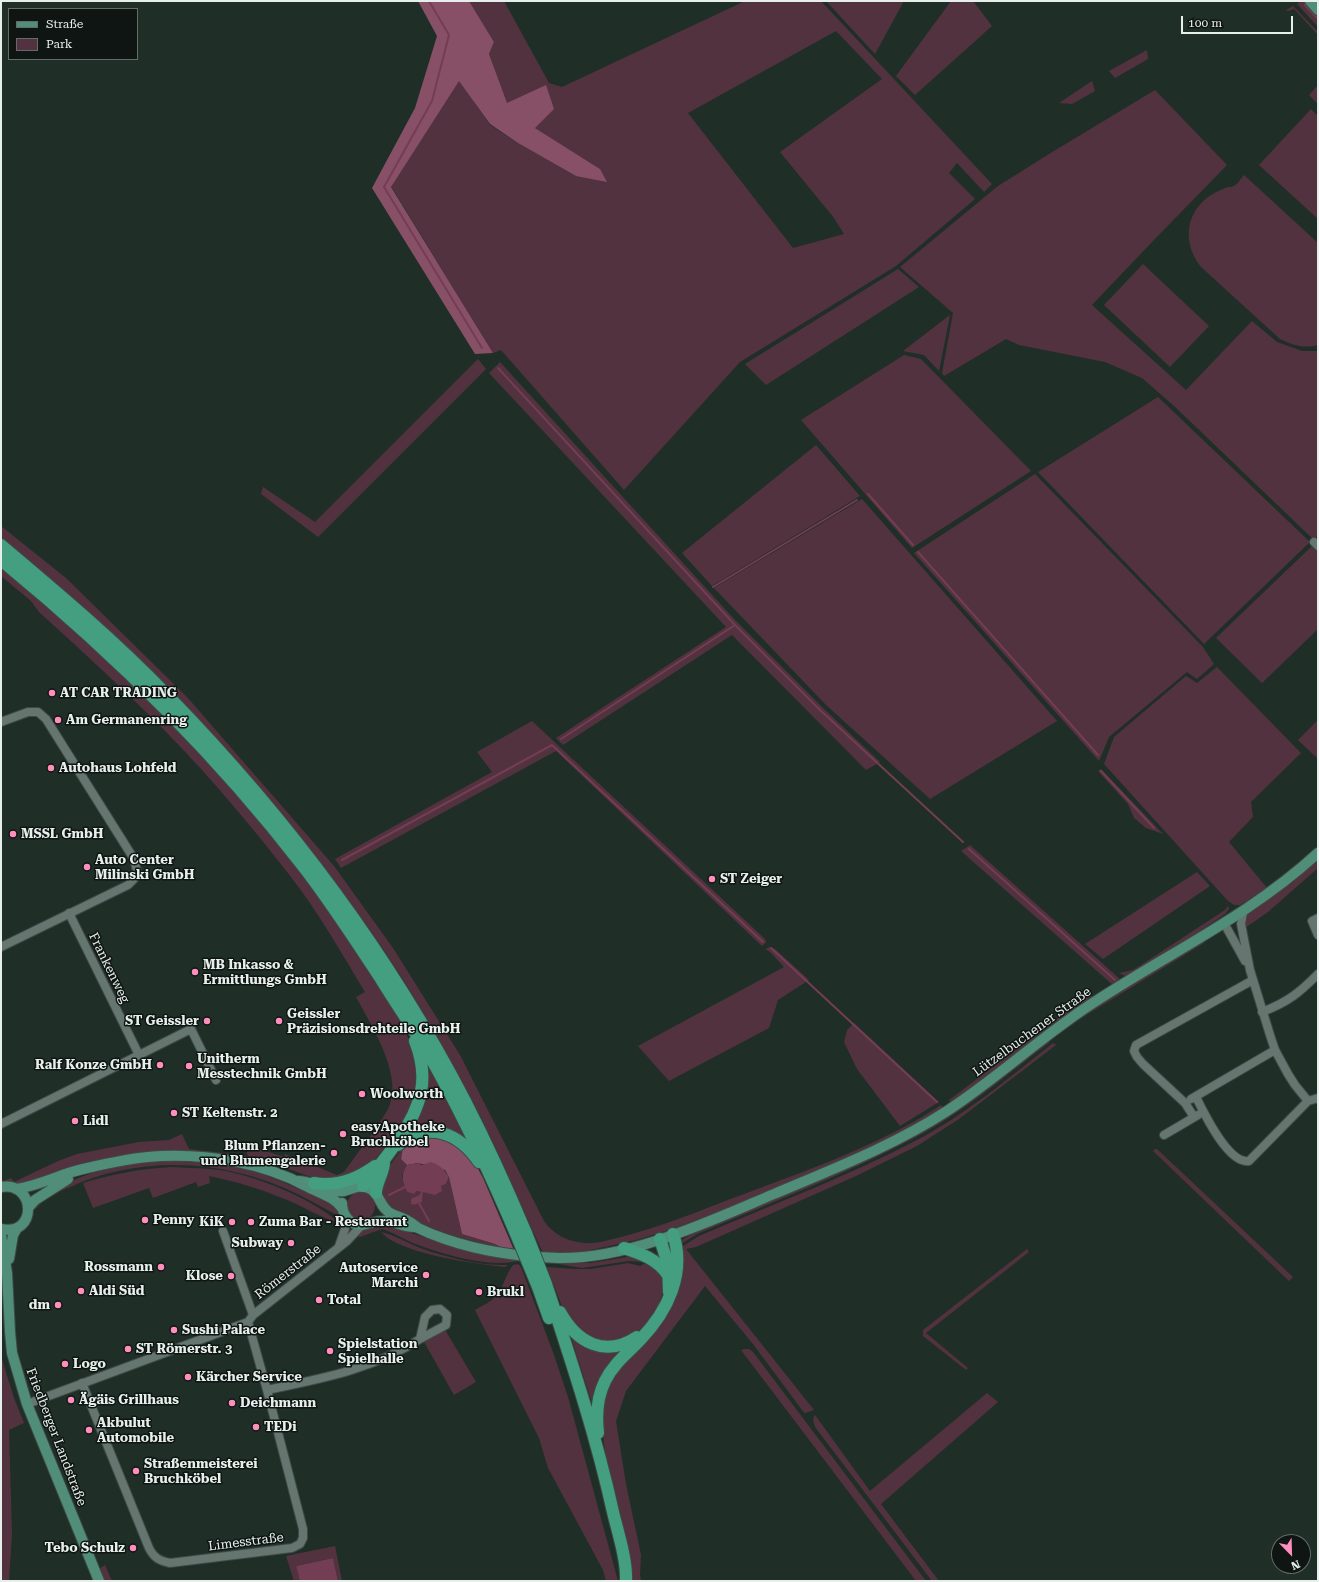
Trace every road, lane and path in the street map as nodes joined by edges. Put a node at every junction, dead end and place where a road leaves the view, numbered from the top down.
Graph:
1 (1310, 1) edge
2 (1318, 10) edge
3 (1, 545) edge
4 (1, 560) edge
5 (1, 722) edge
6 (1318, 853) edge
7 (1243, 912) junction
8 (69, 913) junction
9 (1318, 918) edge
10 (1224, 923) junction
11 (1318, 935) edge
12 (1, 947) edge
13 (1250, 970) junction
14 (1318, 974) edge
15 (1253, 980) junction
16 (1262, 1012) junction
17 (405, 1017) junction
18 (1275, 1050) junction
19 (138, 1055) junction
20 (216, 1080) dead end
21 (1196, 1097) junction
22 (1318, 1098) edge
23 (1308, 1101) junction
24 (1185, 1103) junction
25 (1204, 1112) junction
26 (1194, 1117) junction
27 (1, 1124) edge
28 (1164, 1135) dead end
29 (387, 1157) junction
30 (93, 1167) junction
31 (493, 1179) junction
32 (299, 1181) junction
33 (314, 1183) junction
34 (363, 1186) junction
35 (1, 1187) edge
36 (349, 1190) junction
37 (20, 1192) junction
38 (1, 1193) edge
39 (378, 1198) junction
40 (28, 1208) junction
41 (343, 1212) junction
42 (365, 1224) junction
43 (416, 1227) junction
44 (17, 1228) junction
45 (1, 1229) edge
46 (223, 1231) dead end
47 (521, 1233) junction
48 (673, 1234) junction
49 (1, 1235) edge
50 (660, 1239) junction
51 (337, 1248) junction
52 (624, 1248) junction
53 (1, 1257) edge
54 (7, 1273) junction
55 (668, 1276) junction
56 (542, 1286) junction
57 (668, 1300) junction
58 (250, 1318) junction
59 (650, 1328) junction
60 (420, 1339) dead end
61 (82, 1383) junction
62 (267, 1390) junction
63 (27, 1404) junction
64 (602, 1461) junction
65 (99, 1581) edge
66 (623, 1581) edge
67 (626, 1581) edge

1 - 2 main road
3 - 47 highway
4 - 17 highway
5 - 8 street
6 - 7 main road, Lützelbuchener Straße
7 - 10 main road, Lützelbuchener Straße
7 - 13 street
8 - 12 street
8 - 19 street, Frankenweg
9 - 11 street
10 - 13 street
10 - 48 main road, Lützelbuchener Straße
13 - 15 street
14 - 16 street
15 - 16 street
15 - 24 street
16 - 18 street
17 - 29 highway
17 - 31 highway
18 - 21 street
18 - 23 street
19 - 20 street
19 - 27 street
21 - 24 street
21 - 25 street
22 - 23 street
23 - 25 street
24 - 26 street
25 - 26 street
26 - 28 street
29 - 31 highway
29 - 33 highway
29 - 34 highway
29 - 39 highway
30 - 32 main road
30 - 37 main road
30 - 40 main road
31 - 47 highway
32 - 33 main road
32 - 41 main road
33 - 36 main road
34 - 36 main road
34 - 39 main road
35 - 37 main road
36 - 41 main road
37 - 38 main road
37 - 40 main road
39 - 42 main road
39 - 43 main road
40 - 44 main road, Friedberger Landstraße
41 - 42 main road
41 - 51 street, Römerstraße
42 - 43 main road
42 - 51 street, Römerstraße
43 - 52 main road, Lützelbuchener Straße
44 - 45 main road
44 - 54 main road, Friedberger Landstraße
46 - 58 street, Römerstraße
47 - 56 highway, bridge
48 - 50 main road, Lützelbuchener Straße
48 - 57 highway
49 - 54 main road, Friedberger Landstraße
50 - 52 main road, Lützelbuchener Straße
50 - 55 highway
51 - 58 street, Römerstraße
52 - 55 highway
53 - 54 main road
54 - 63 main road, Friedberger Landstraße
55 - 57 highway
56 - 59 highway
56 - 64 highway
56 - 66 highway
57 - 59 highway
58 - 61 street, Römerstraße
58 - 62 street, Limesstraße
59 - 64 highway
60 - 62 street
61 - 62 street, Limesstraße
61 - 63 street, Römerstraße
63 - 65 main road, Friedberger Landstraße
64 - 67 highway

